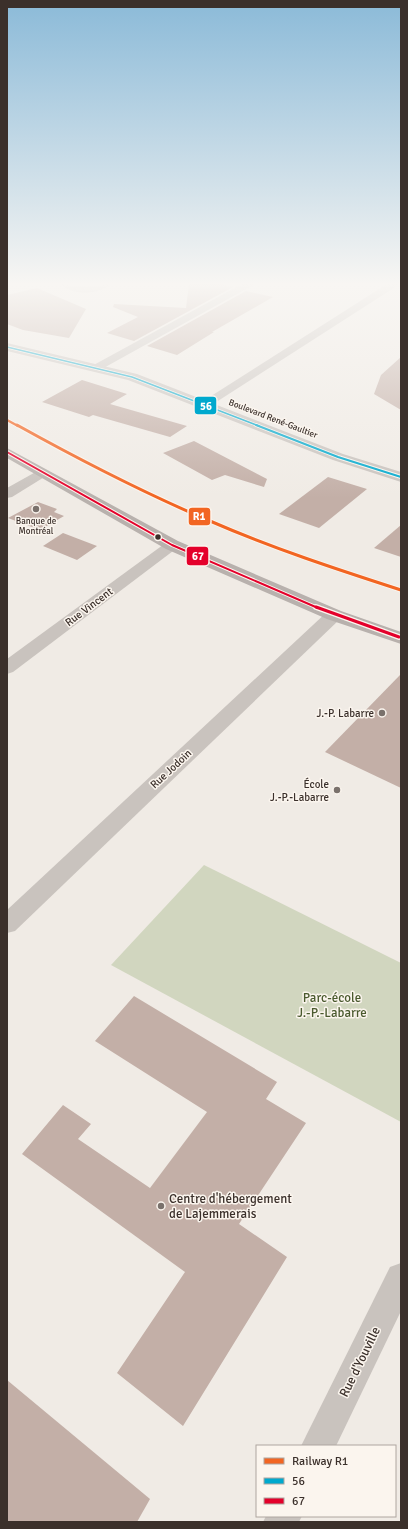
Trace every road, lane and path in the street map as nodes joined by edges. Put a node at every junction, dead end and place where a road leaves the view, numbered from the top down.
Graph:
1 (53, 355) edge
2 (69, 355) edge
3 (116, 355) edge
4 (281, 355) edge
5 (100, 364) junction
6 (215, 397) junction
7 (203, 405) junction
8 (7, 452) edge
9 (401, 464) edge
10 (42, 473) junction
11 (401, 477) edge
12 (7, 494) edge
13 (172, 545) junction
14 (334, 615) junction
15 (401, 638) edge
16 (7, 668) edge
17 (7, 924) edge
18 (401, 1278) edge
19 (318, 1445) edge

1 - 5 street, Boulevard René-Gaultier
2 - 5 street, Boulevard René-Gaultier
3 - 5 street
4 - 6 street
5 - 6 street, Boulevard René-Gaultier
5 - 7 street, Boulevard René-Gaultier
6 - 7 street
6 - 9 street, Boulevard René-Gaultier
7 - 11 street, Boulevard René-Gaultier
8 - 10 main road
10 - 12 street
10 - 13 main road
13 - 14 main road
13 - 16 street, Rue Vincent
14 - 15 main road
14 - 17 street, Rue Jodoin
18 - 19 street, Rue d'Youville

